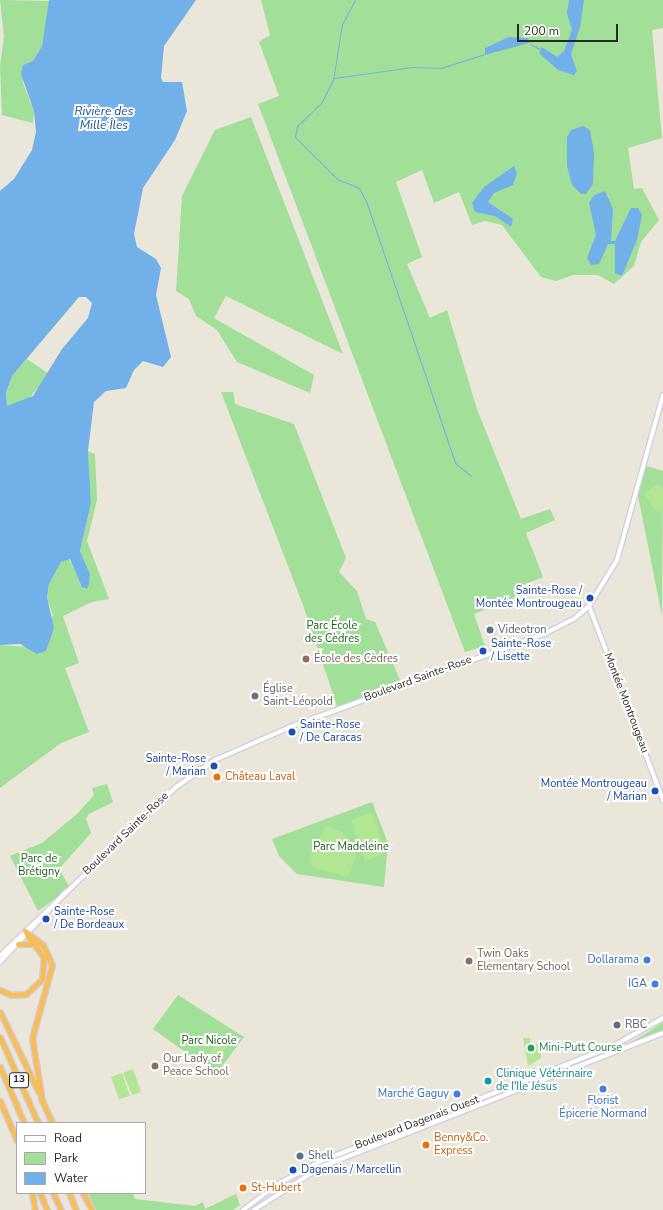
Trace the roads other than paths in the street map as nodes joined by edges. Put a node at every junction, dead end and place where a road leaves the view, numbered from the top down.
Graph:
1 (663, 395) edge
2 (589, 606) junction
3 (663, 800) edge
4 (27, 932) junction
5 (18, 944) junction
6 (35, 944) junction
7 (0, 956) edge
8 (0, 962) edge
9 (0, 990) edge
10 (0, 1012) edge
11 (663, 1018) edge
12 (663, 1033) edge
13 (0, 1037) edge
14 (0, 1067) edge
15 (0, 1101) edge
16 (42, 1101) junction
17 (24, 1122) edge
18 (38, 1122) edge
19 (52, 1122) edge
20 (14, 1132) junction
21 (16, 1138) edge
22 (16, 1140) edge
23 (32, 1194) edge
24 (40, 1194) edge
25 (54, 1194) edge
26 (69, 1194) edge
27 (83, 1194) edge
28 (35, 1210) edge
29 (47, 1210) edge
30 (61, 1210) edge
31 (76, 1210) edge
32 (91, 1210) edge
33 (243, 1210) edge
34 (254, 1210) edge

1 - 2 street, Boulevard Sainte-Rose
2 - 3 street, Montée Montrougeau
2 - 4 street, Boulevard Sainte-Rose
4 - 5 street, Boulevard Sainte-Rose
4 - 6 highway
4 - 7 street, Boulevard Sainte-Rose
4 - 16 highway
5 - 6 highway
5 - 8 street, Boulevard Sainte-Rose
6 - 9 highway
10 - 16 highway
11 - 33 street, Boulevard Dagenais Ouest
12 - 34 street, Boulevard Dagenais Ouest
13 - 18 highway, 13
14 - 17 highway, 13
15 - 20 highway
16 - 19 highway
20 - 21 highway
20 - 22 highway
23 - 28 highway
24 - 29 highway
25 - 30 highway
26 - 31 highway
27 - 32 highway

